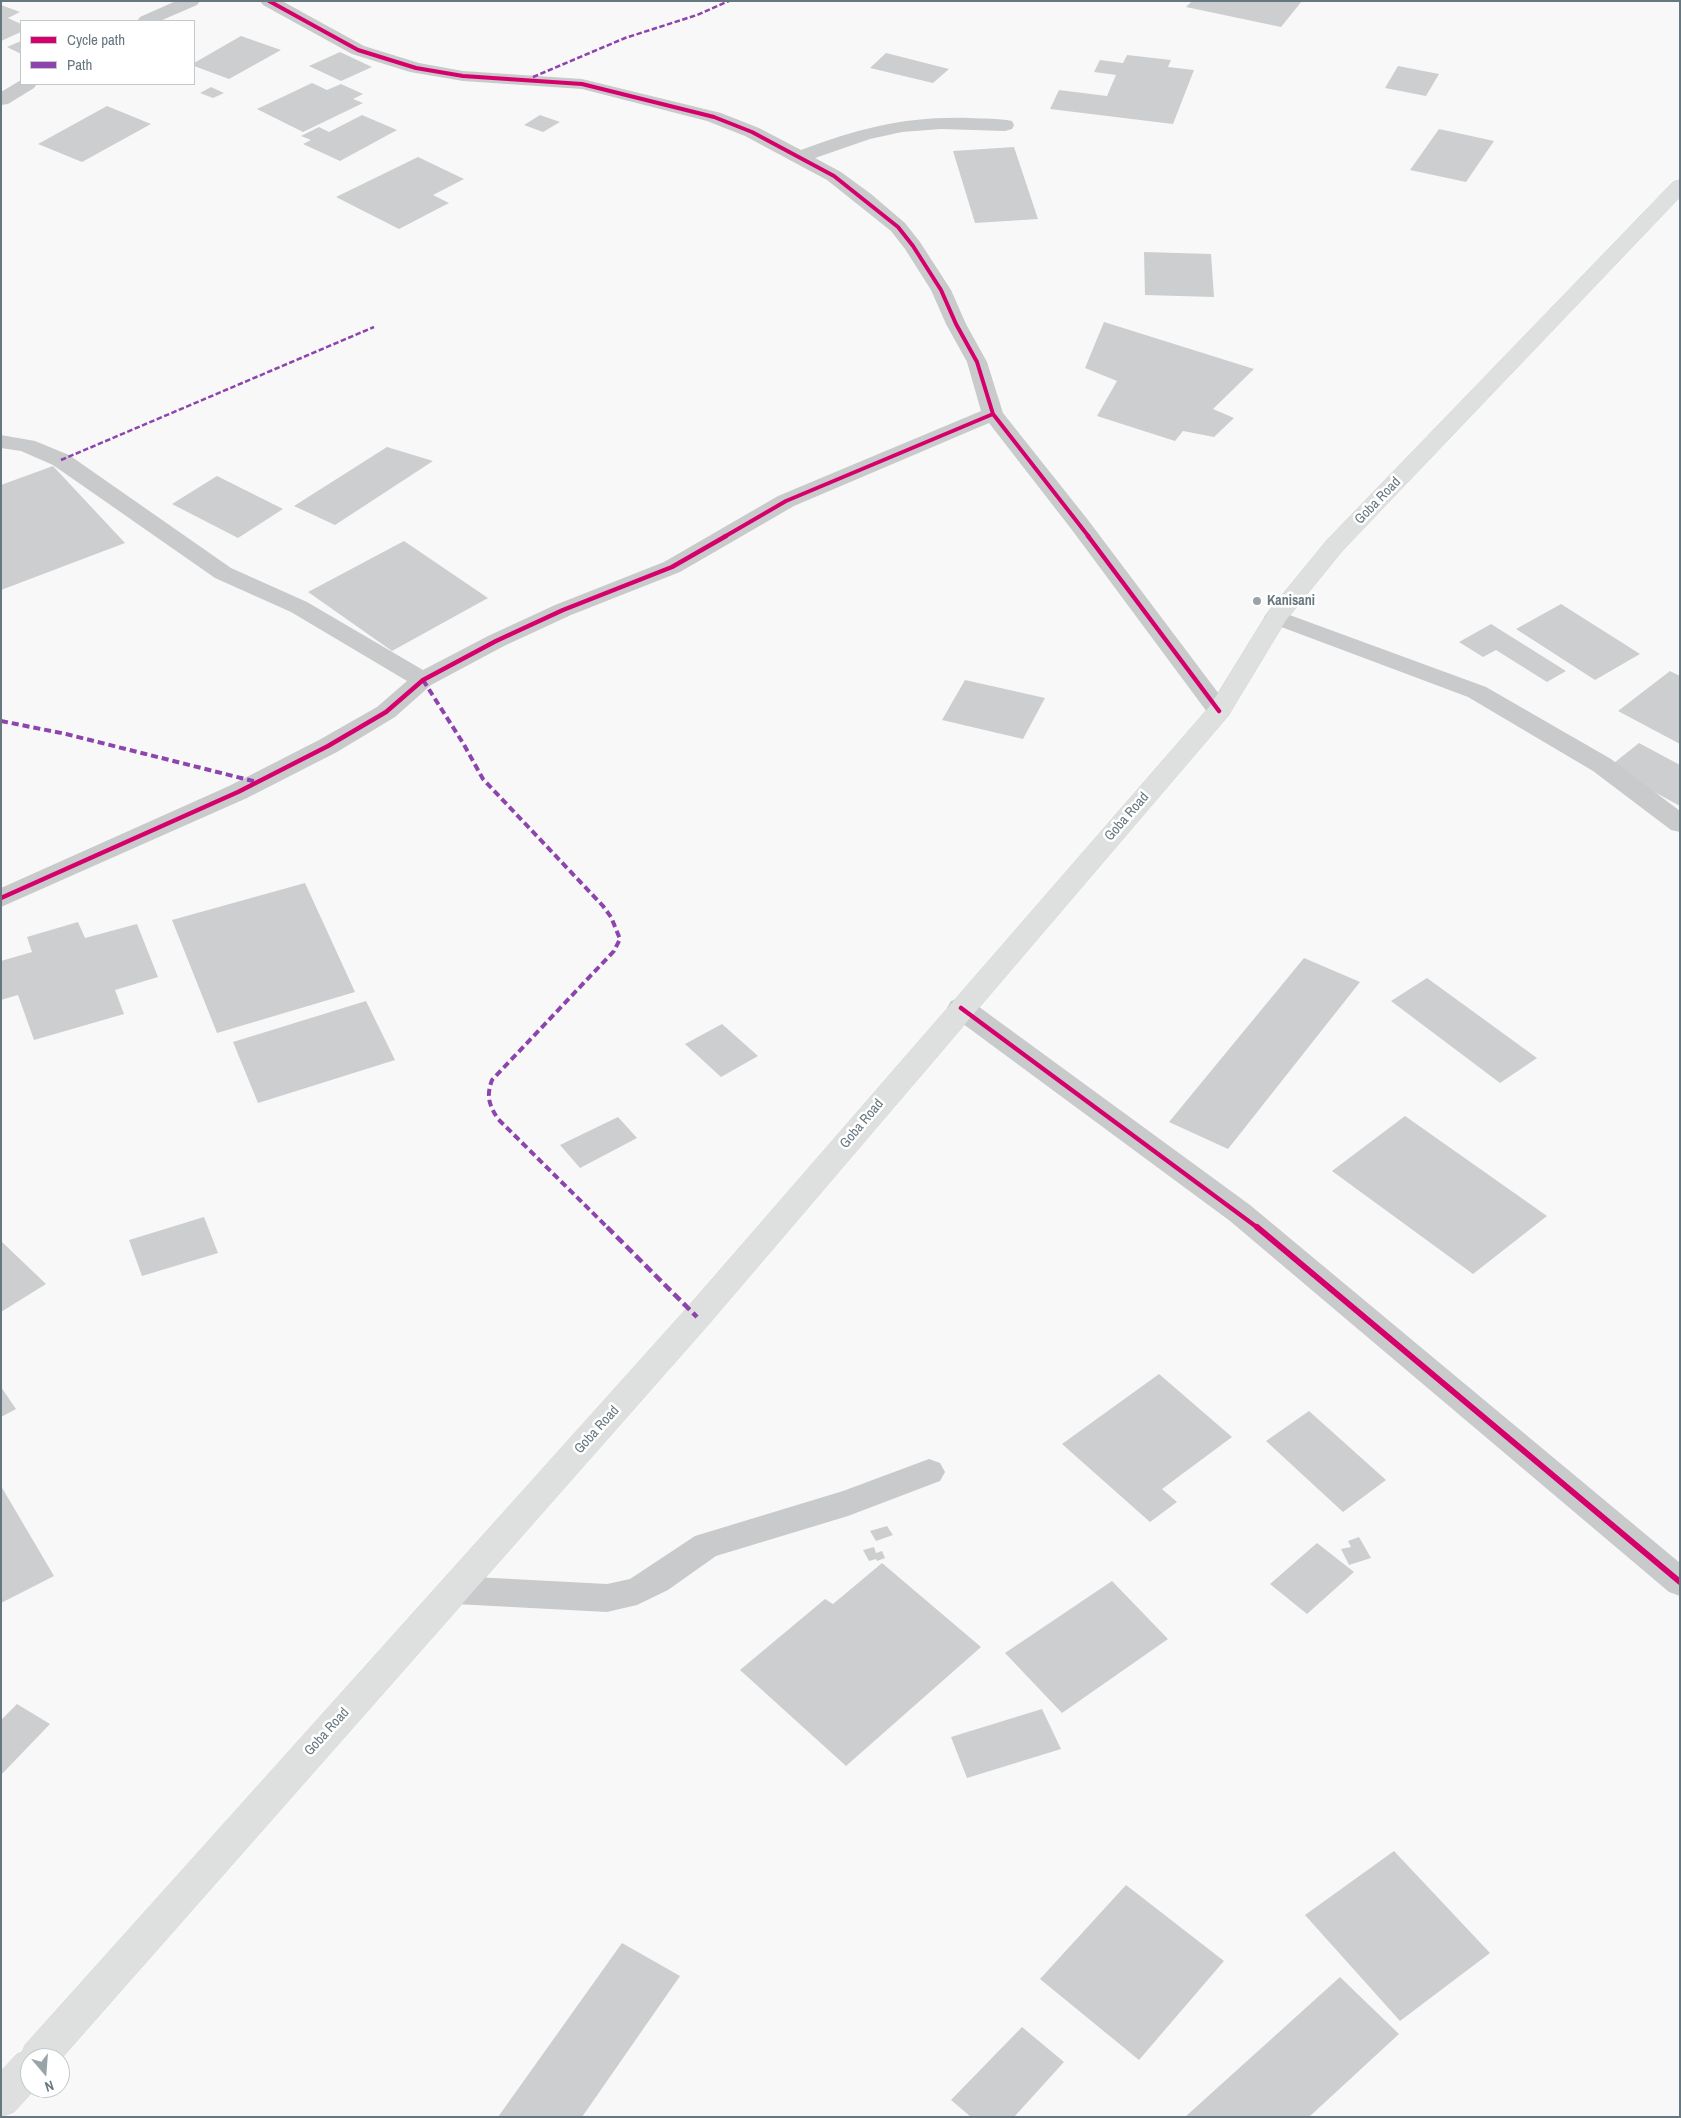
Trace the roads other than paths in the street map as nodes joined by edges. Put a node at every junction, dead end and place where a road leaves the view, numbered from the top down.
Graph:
1 (191, 1) edge
2 (269, 1) edge
3 (148, 20) edge
4 (26, 85) edge
5 (1, 100) edge
6 (1006, 125) dead end
7 (800, 157) junction
8 (1680, 186) edge
9 (993, 414) junction
10 (1, 440) edge
11 (1276, 618) junction
12 (423, 680) junction
13 (1219, 711) junction
14 (1680, 824) edge
15 (1, 898) edge
16 (961, 1008) junction
17 (929, 1472) dead end
18 (1680, 1582) edge
19 (455, 1590) junction
20 (47, 2048) edge

1 - 3 street
2 - 7 street
4 - 5 street
6 - 7 street
7 - 9 street
8 - 11 main road, Goba Road
9 - 12 street
9 - 13 street
10 - 12 street
11 - 13 main road, Goba Road
11 - 14 street
12 - 15 street
13 - 16 main road, Goba Road
16 - 18 street
16 - 19 main road, Goba Road
17 - 19 street
19 - 20 main road, Goba Road

